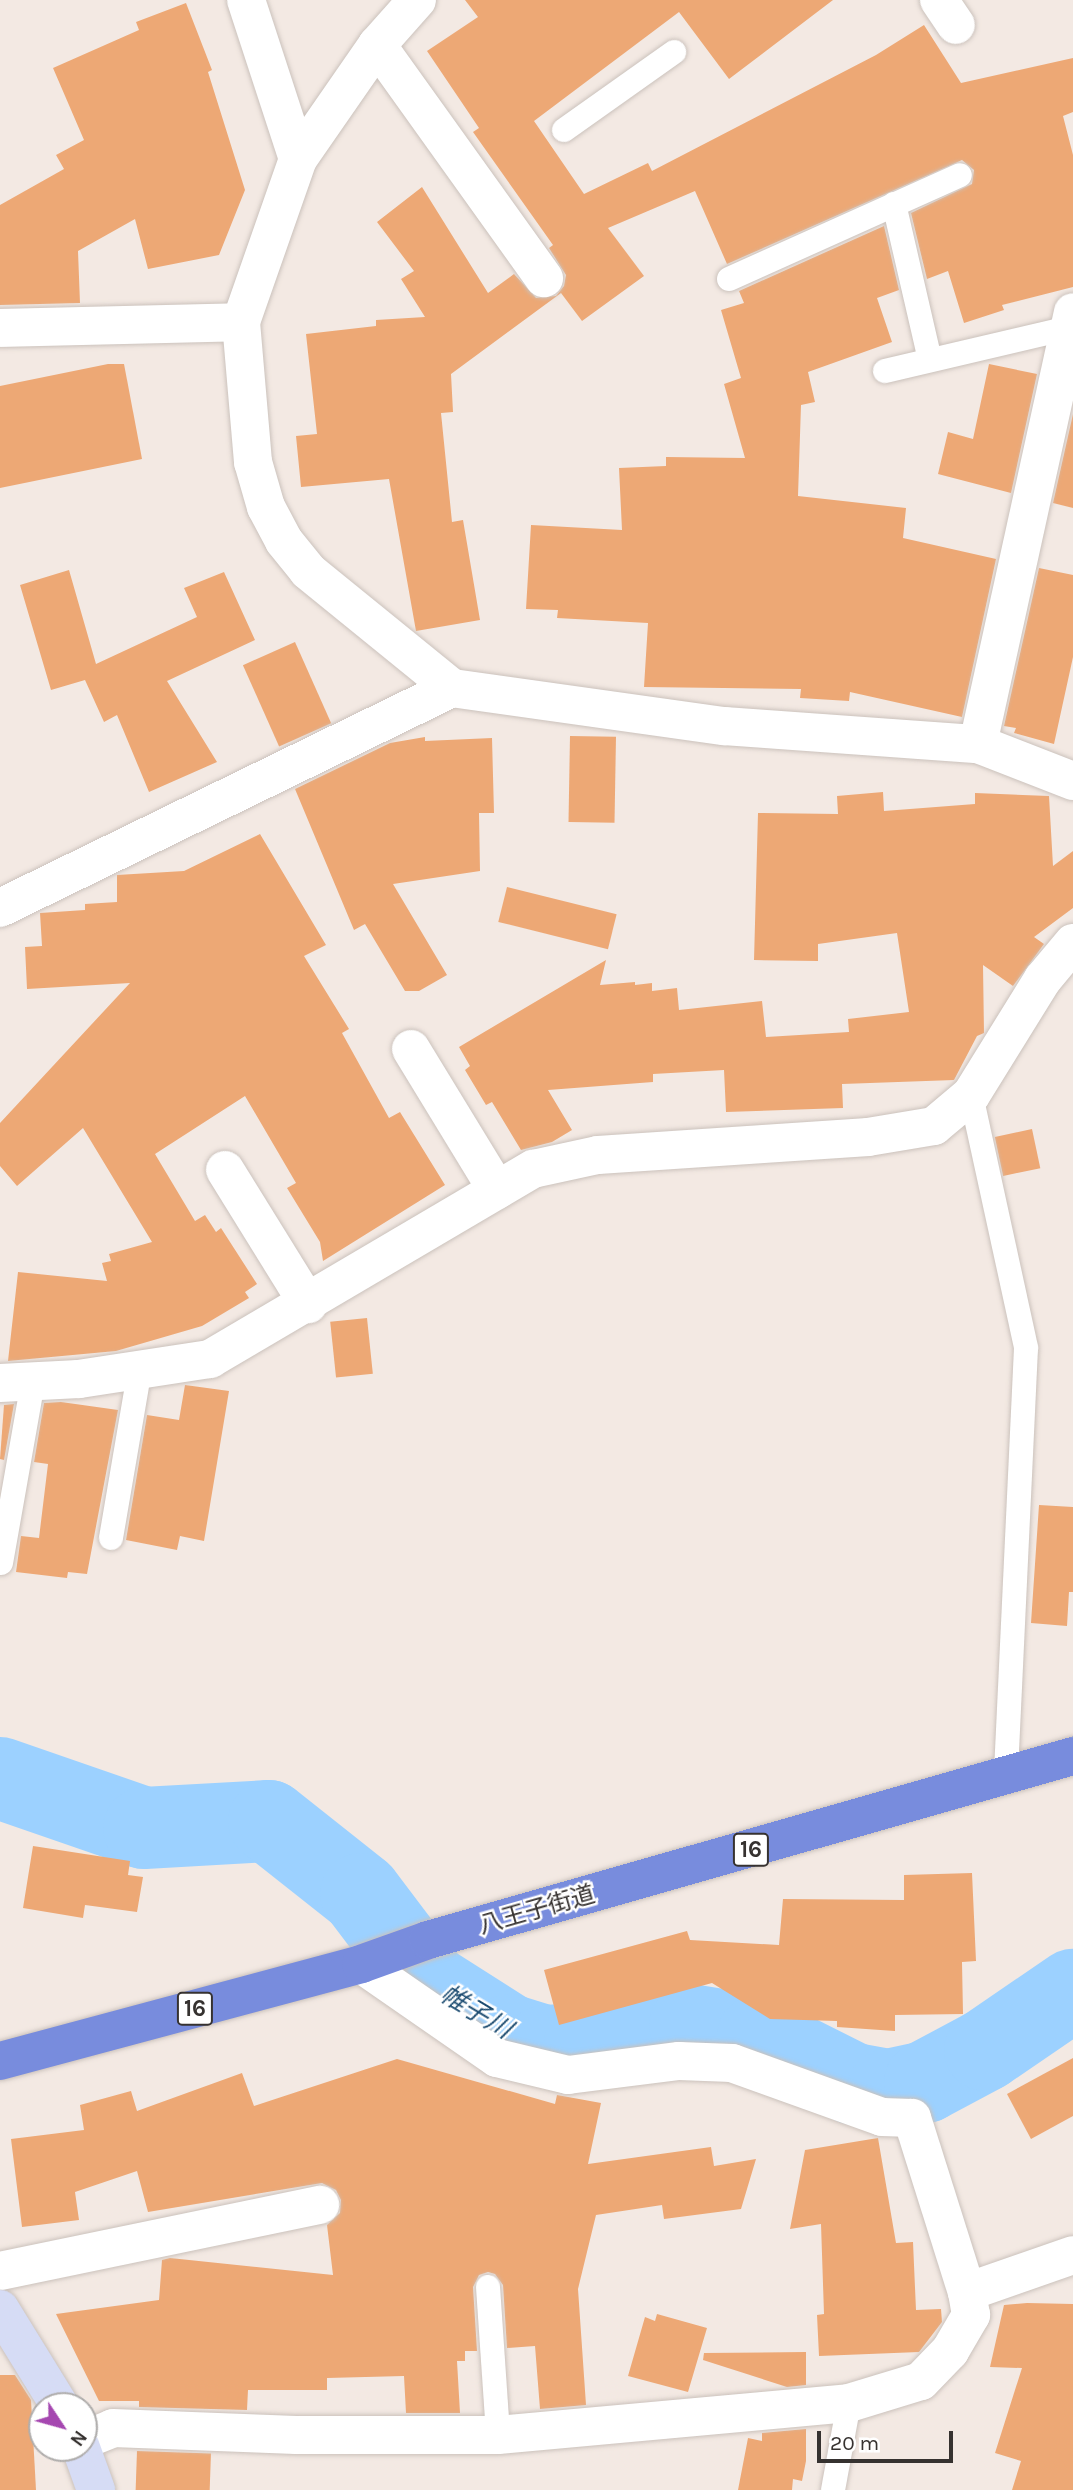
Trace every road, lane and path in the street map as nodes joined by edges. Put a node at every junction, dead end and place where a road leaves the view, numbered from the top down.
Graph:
1 (246, 0) edge
2 (417, 0) edge
3 (377, 46) junction
4 (674, 52) dead end
5 (564, 130) dead end
6 (298, 159) junction
7 (960, 174) dead end
8 (894, 204) junction
9 (544, 278) dead end
10 (729, 279) dead end
11 (1072, 317) edge
12 (241, 322) junction
13 (0, 328) edge
14 (930, 360) junction
15 (885, 371) dead end
16 (452, 688) junction
17 (978, 744) junction
18 (1073, 781) edge
19 (0, 908) edge
20 (1073, 943) edge
21 (411, 1049) dead end
22 (971, 1095) junction
23 (225, 1170) dead end
24 (497, 1190) junction
25 (308, 1304) junction
26 (140, 1370) junction
27 (16, 1382) edge
28 (111, 1538) dead end
29 (1, 1563) edge
30 (1073, 1756) edge
31 (1006, 1778) junction
32 (375, 1959) junction
33 (0, 2062) edge
34 (320, 2205) dead end
35 (1073, 2255) edge
36 (0, 2272) edge
37 (488, 2287) dead end
38 (967, 2292) junction
39 (0, 2309) edge
40 (51, 2392) edge
41 (849, 2403) junction
42 (98, 2434) edge
43 (498, 2435) junction
44 (86, 2462) edge
45 (96, 2490) edge
46 (833, 2490) edge

1 - 6 street
2 - 3 street
3 - 6 street
3 - 9 street
4 - 5 lane
6 - 12 street
7 - 8 lane
8 - 10 lane
8 - 14 lane
11 - 14 lane
11 - 17 street
12 - 13 street
12 - 16 street
14 - 15 lane
16 - 17 street
16 - 19 street
17 - 18 street
20 - 22 street
21 - 24 street
22 - 24 street
22 - 31 lane
23 - 25 street
24 - 25 street
25 - 26 street
26 - 27 street
26 - 28 lane
27 - 29 lane
30 - 31 highway, 八王子街道 / 16
31 - 32 highway, 八王子街道 / 16
32 - 33 highway, 八王子街道 / 16
32 - 38 street
34 - 36 street
35 - 38 street
37 - 43 lane
38 - 41 street
39 - 40 street
41 - 43 street
41 - 46 lane
42 - 43 street
44 - 45 street

